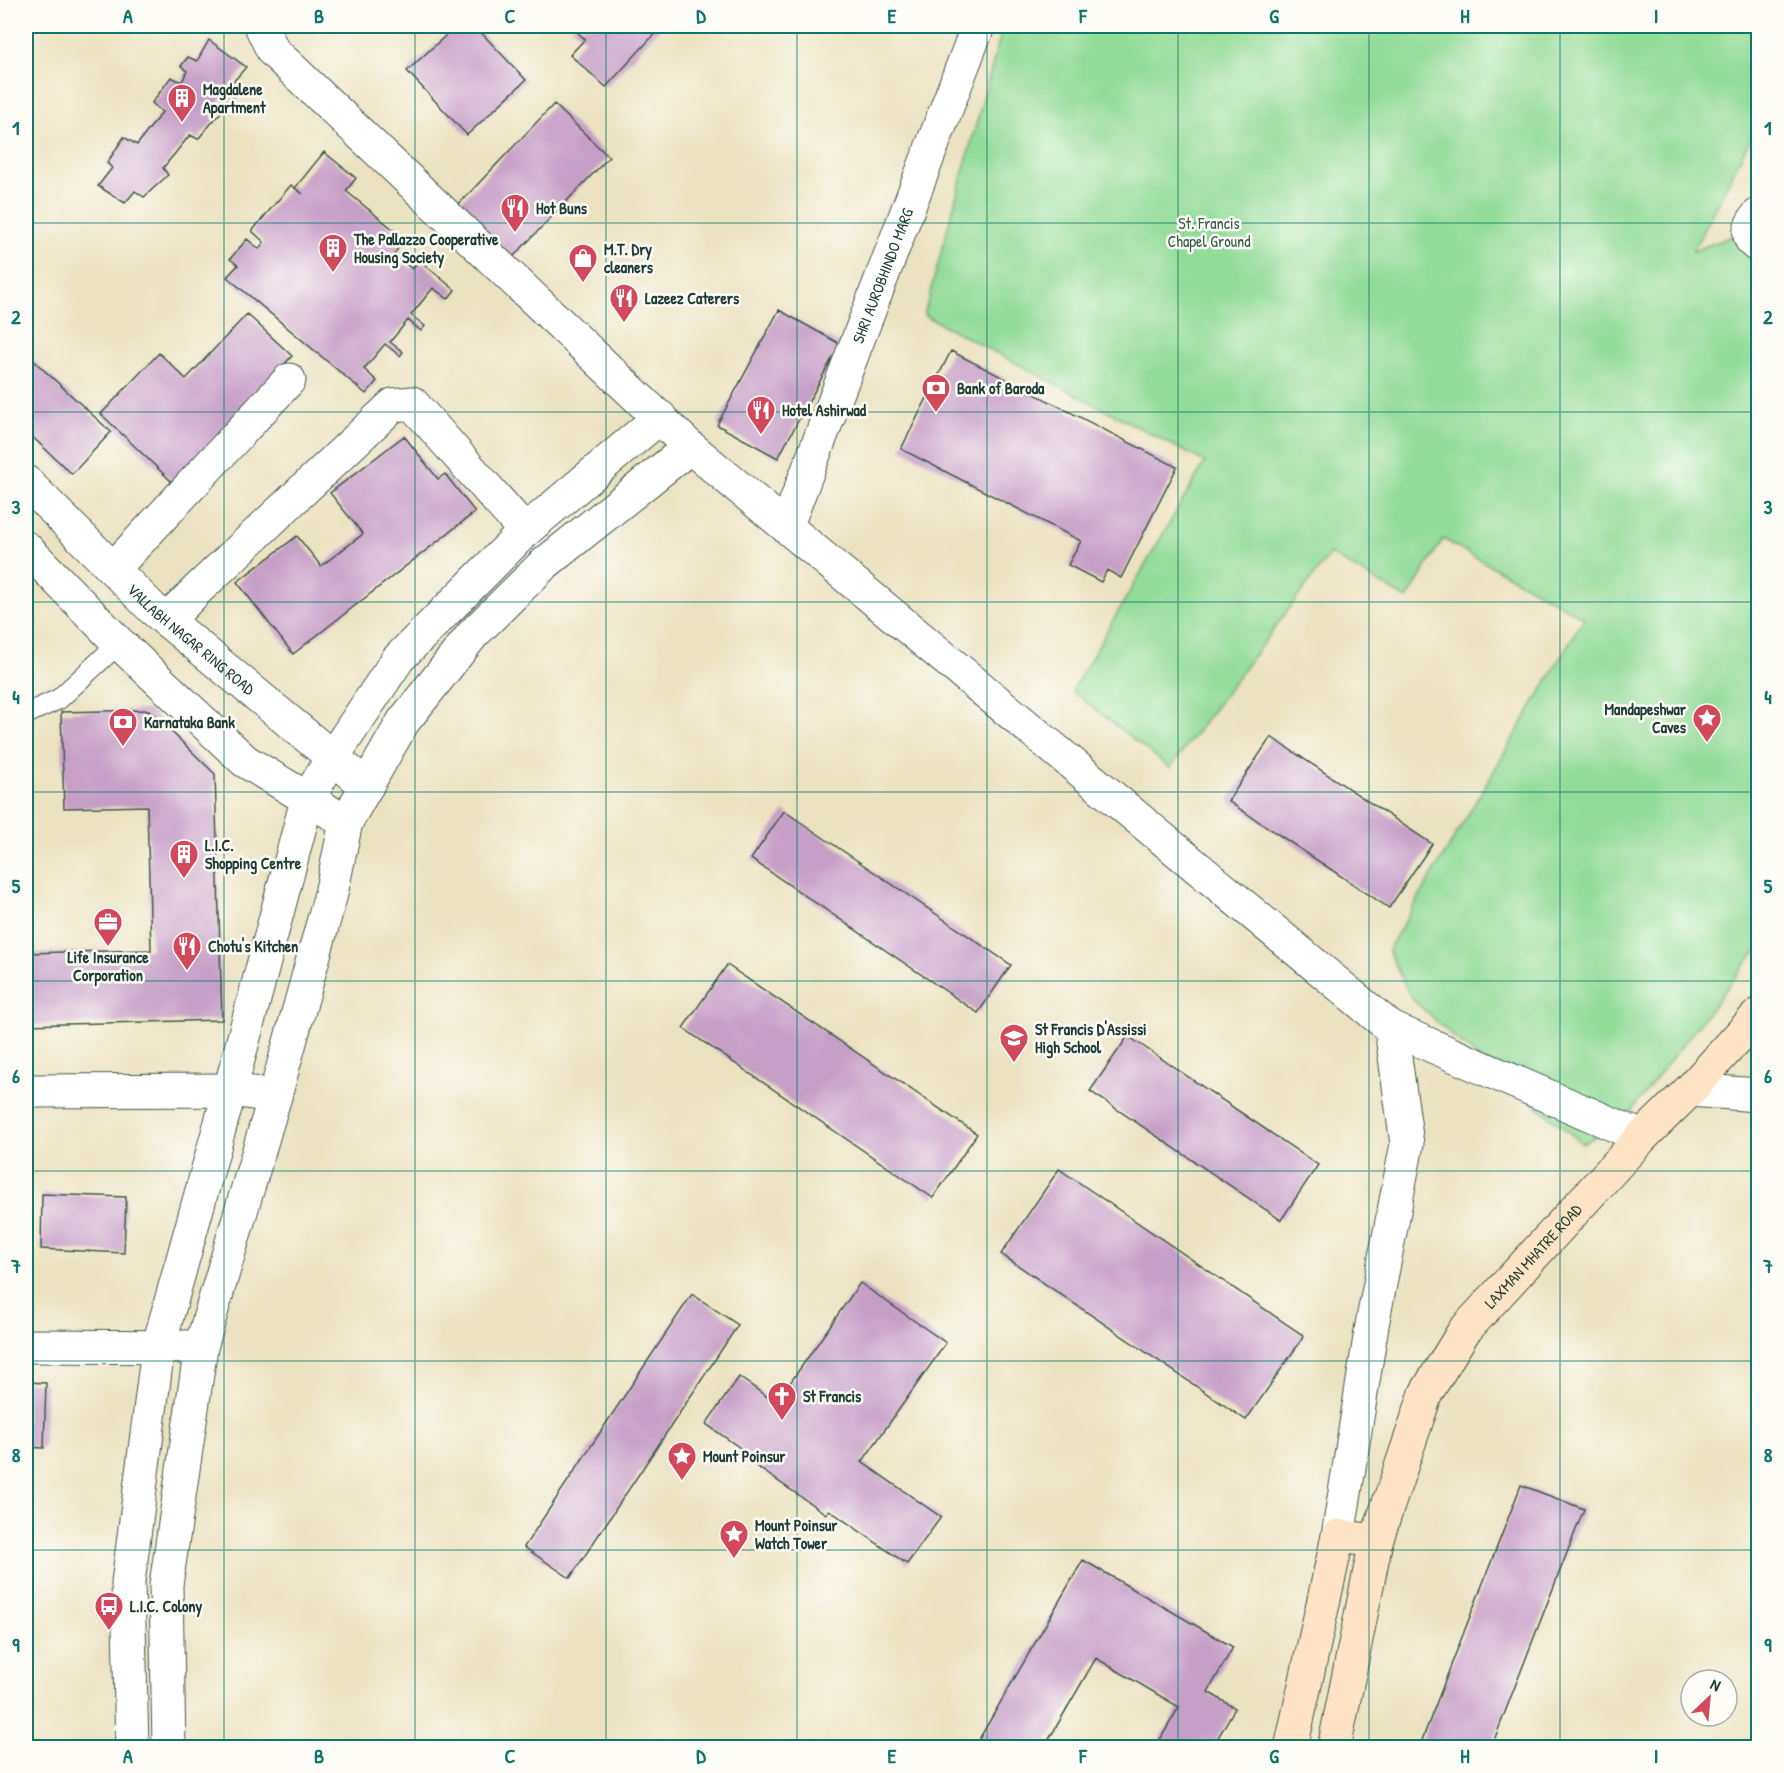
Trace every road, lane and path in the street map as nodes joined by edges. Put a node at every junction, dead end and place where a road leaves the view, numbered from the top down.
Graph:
1 (261, 26) edge
2 (978, 26) edge
3 (1758, 215) edge
4 (1758, 246) edge
5 (289, 380) dead end
6 (660, 417) junction
7 (690, 447) junction
8 (26, 482) edge
9 (787, 525) junction
10 (525, 531) junction
11 (26, 548) edge
12 (103, 559) junction
13 (58, 581) junction
14 (168, 621) junction
15 (119, 643) junction
16 (26, 714) edge
17 (332, 758) junction
18 (367, 786) junction
19 (307, 800) junction
20 (346, 822) junction
21 (1758, 1015) edge
22 (1391, 1028) junction
23 (230, 1090) junction
24 (1690, 1090) junction
25 (26, 1091) edge
26 (1758, 1095) edge
27 (275, 1096) junction
28 (1642, 1137) junction
29 (26, 1346) edge
30 (201, 1347) junction
31 (158, 1348) junction
32 (1338, 1536) junction
33 (1376, 1541) junction
34 (132, 1748) edge
35 (169, 1748) edge
36 (1291, 1748) edge
37 (1334, 1748) edge

1 - 6 street
2 - 9 street, SHRI AUROBHINDO MARG
3 - 4 street
5 - 12 street
6 - 7 street
6 - 10 street
7 - 9 street
7 - 18 street
8 - 12 street, VALLABH NAGAR RING ROAD
9 - 22 street
10 - 14 street
10 - 17 street
11 - 13 street
12 - 13 street
12 - 14 street, VALLABH NAGAR RING ROAD
13 - 15 street
14 - 17 street, VALLABH NAGAR RING ROAD
15 - 16 lane
15 - 19 street
17 - 18 street, VALLABH NAGAR RING ROAD
17 - 19 street
18 - 20 street
19 - 20 street
19 - 23 street
20 - 27 street
21 - 24 main road, LAXMAN MHATRE ROAD
22 - 28 street
22 - 32 street
23 - 25 street
23 - 27 street
23 - 31 street
24 - 26 street
24 - 28 main road, LAXMAN MHATRE ROAD
27 - 30 street
28 - 33 main road, LAXMAN MHATRE ROAD
29 - 31 street
30 - 31 street
30 - 35 street
31 - 34 street
32 - 33 main road
32 - 36 main road
33 - 37 main road, LAXMAN MHATRE ROAD

